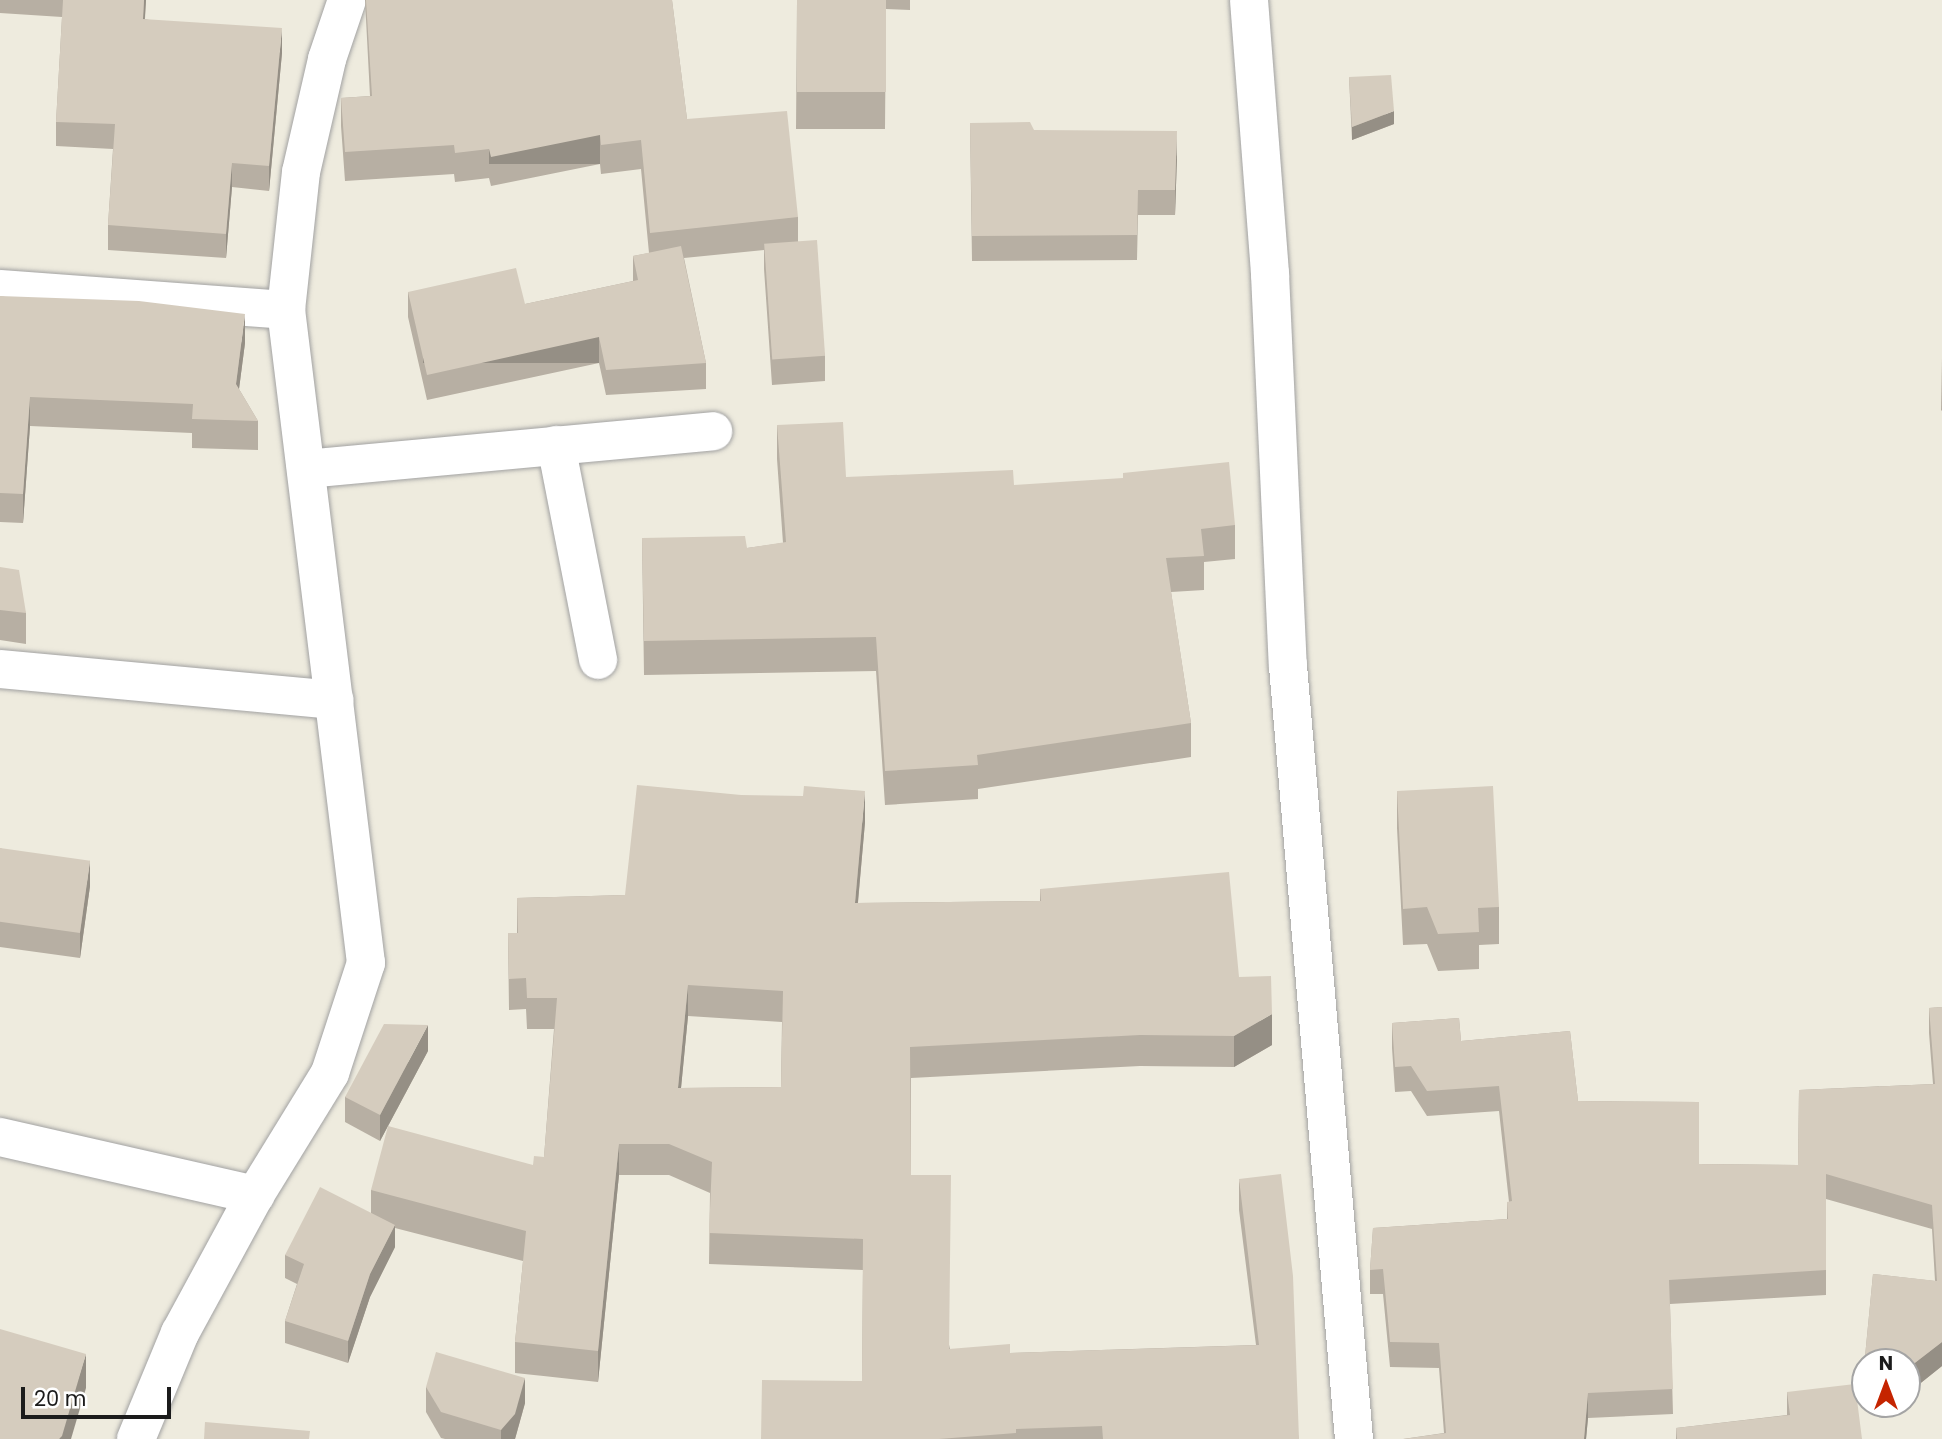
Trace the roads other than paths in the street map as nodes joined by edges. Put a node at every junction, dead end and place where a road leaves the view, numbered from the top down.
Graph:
1 (347, 0) edge
2 (1250, 0) edge
3 (0, 289) edge
4 (286, 310) junction
5 (713, 431) dead end
6 (556, 445) junction
7 (306, 468) junction
8 (598, 660) dead end
9 (0, 669) edge
10 (335, 700) junction
11 (0, 1137) edge
12 (256, 1195) junction
13 (135, 1439) edge
14 (1354, 1439) edge

1 - 4 street
2 - 14 street
3 - 4 street
4 - 7 street
5 - 6 street
6 - 7 street
6 - 8 street
7 - 10 street
9 - 10 street
10 - 12 street
11 - 12 street
12 - 13 street

